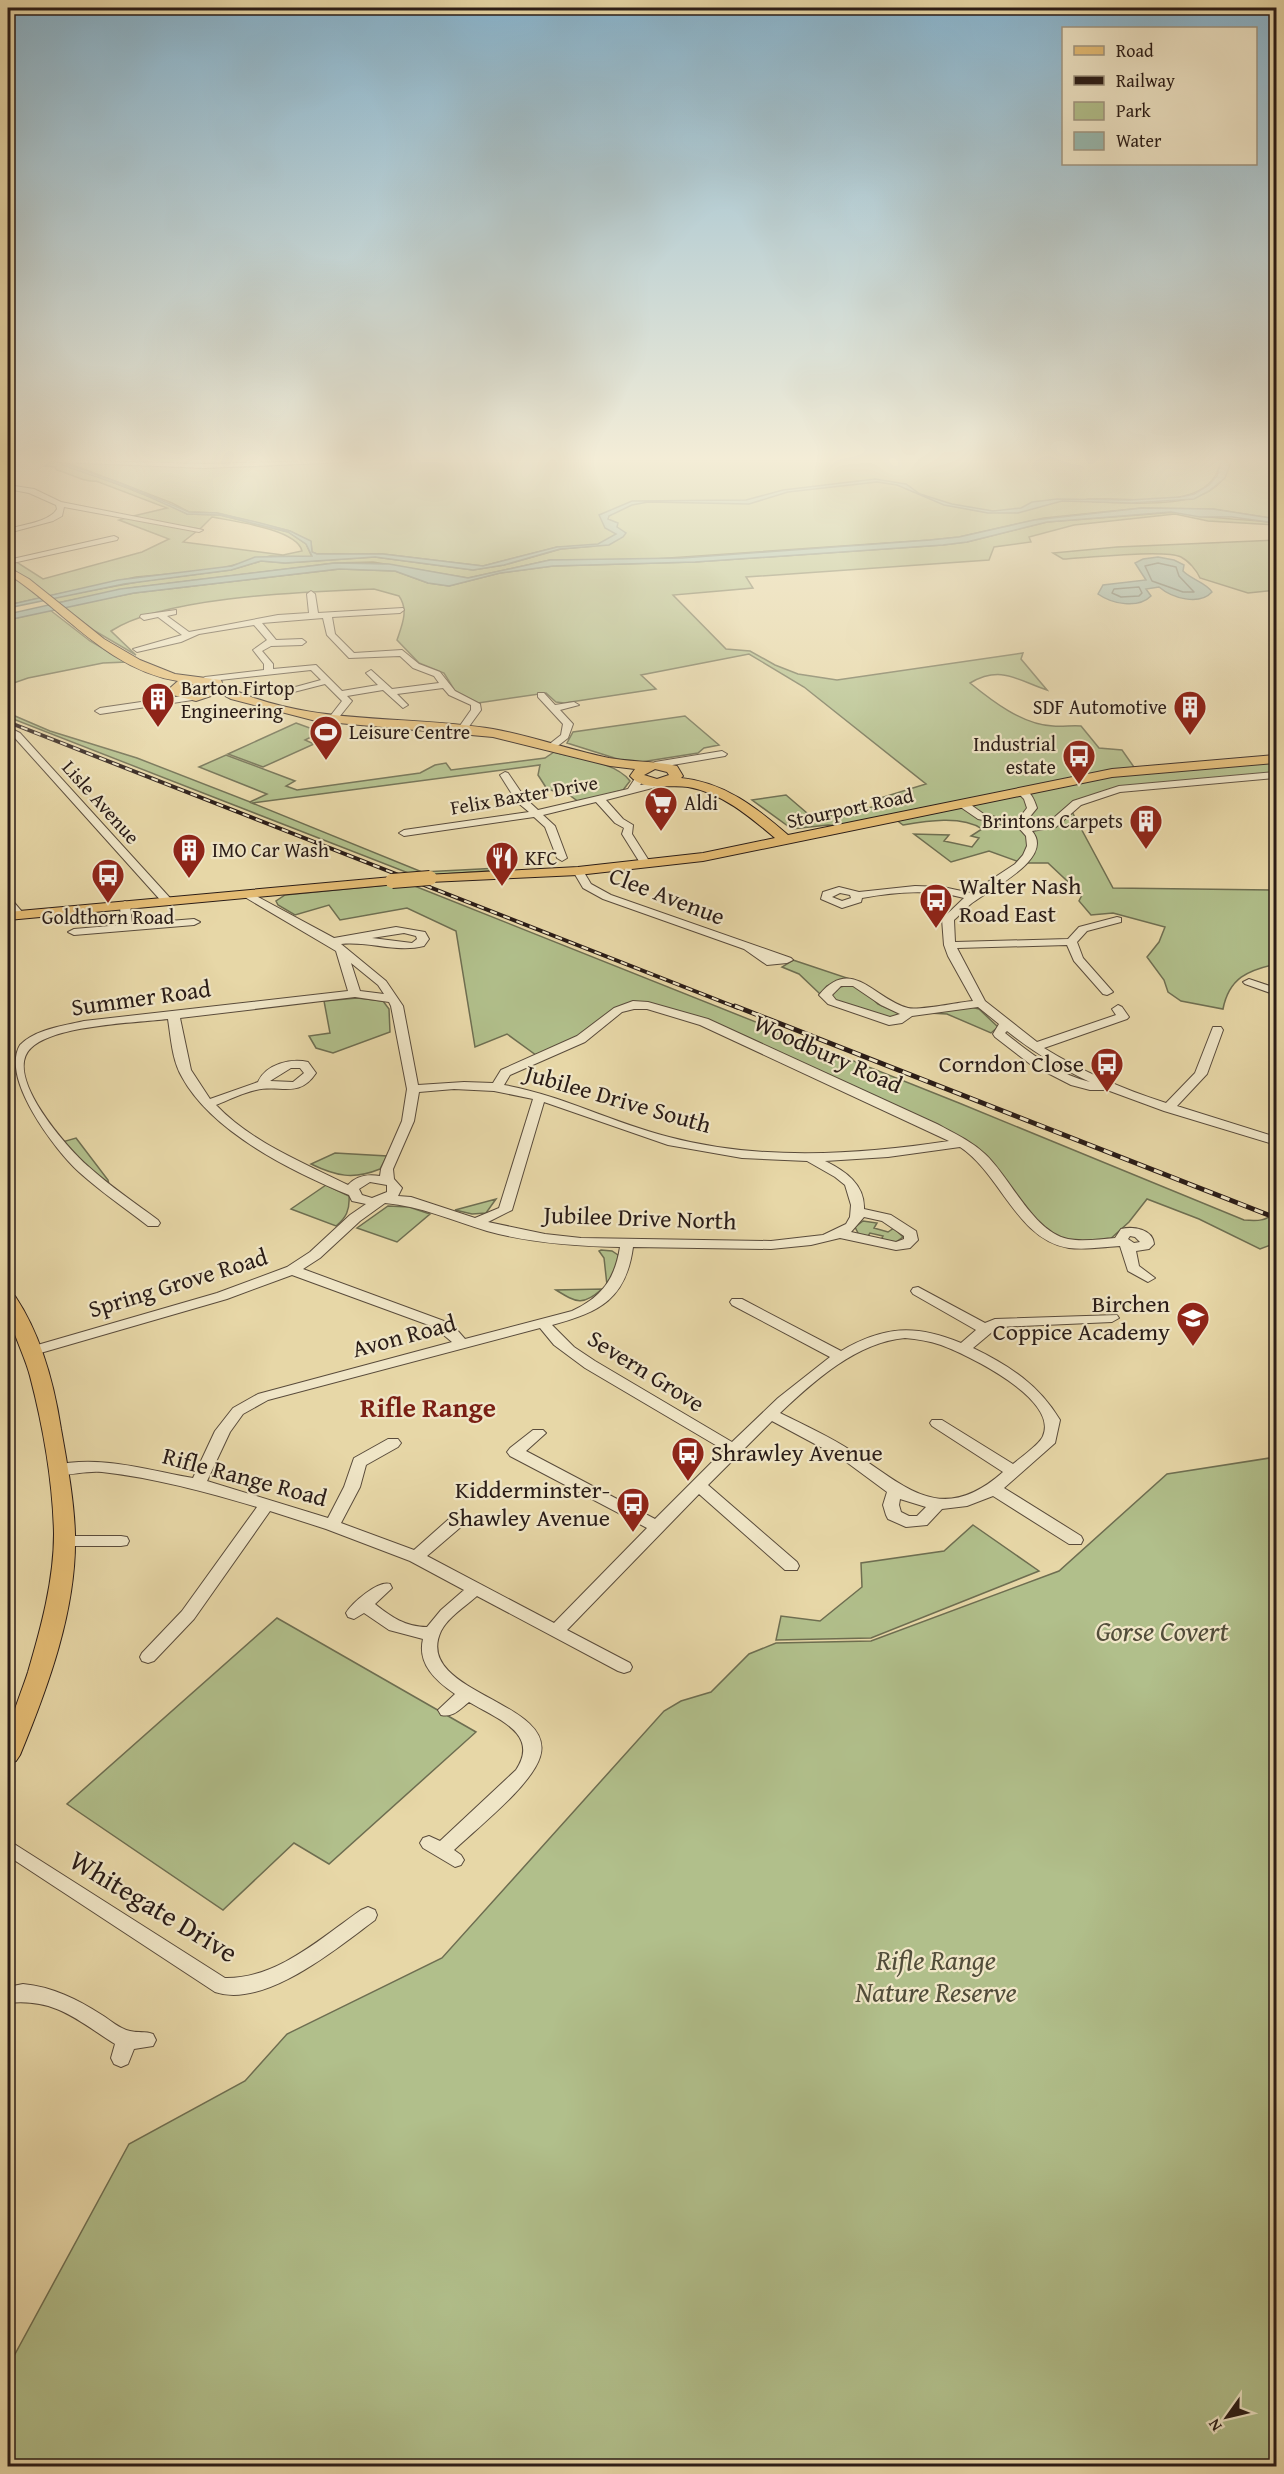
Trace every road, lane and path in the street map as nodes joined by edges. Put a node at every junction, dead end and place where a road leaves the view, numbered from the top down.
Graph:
1 (16, 575) edge
2 (311, 594) dead end
3 (400, 610) dead end
4 (172, 612) dead end
5 (327, 614) junction
6 (160, 615) junction
7 (314, 615) junction
8 (144, 617) dead end
9 (256, 622) junction
10 (188, 634) junction
11 (302, 642) dead end
12 (270, 643) junction
13 (137, 649) dead end
14 (269, 671) junction
15 (371, 673) dead end
16 (166, 675) junction
17 (230, 678) junction
18 (199, 680) junction
19 (328, 681) junction
20 (444, 685) junction
21 (219, 686) junction
22 (176, 688) junction
23 (285, 688) dead end
24 (388, 690) junction
25 (341, 694) junction
26 (542, 695) dead end
27 (200, 696) junction
28 (235, 696) junction
29 (162, 700) junction
30 (403, 705) dead end
31 (574, 705) dead end
32 (554, 708) junction
33 (100, 711) dead end
34 (333, 719) junction
35 (462, 729) junction
36 (8, 730) edge
37 (552, 746) junction
38 (722, 754) dead end
39 (688, 759) junction
40 (1276, 759) edge
41 (644, 771) junction
42 (505, 775) dead end
43 (1276, 775) edge
44 (669, 776) junction
45 (631, 791) junction
46 (1020, 791) junction
47 (600, 800) junction
48 (963, 804) junction
49 (538, 814) junction
50 (1026, 814) junction
51 (998, 820) junction
52 (768, 824) junction
53 (1024, 827) junction
54 (404, 833) dead end
55 (820, 834) junction
56 (786, 842) junction
57 (566, 861) junction
58 (646, 864) junction
59 (271, 892) junction
60 (247, 894) junction
61 (857, 896) dead end
62 (972, 897) junction
63 (167, 901) junction
64 (8, 902) edge
65 (125, 904) junction
66 (270, 908) junction
67 (13, 916) edge
68 (1117, 920) dead end
69 (194, 922) dead end
70 (127, 928) junction
71 (74, 933) dead end
72 (355, 939) junction
73 (1071, 942) junction
74 (950, 945) junction
75 (337, 946) junction
76 (749, 948) dead end
77 (1250, 982) dead end
78 (1276, 992) edge
79 (1107, 993) dead end
80 (355, 994) junction
81 (392, 999) junction
82 (980, 1003) junction
83 (1118, 1009) dead end
84 (909, 1013) junction
85 (173, 1014) junction
86 (1005, 1025) junction
87 (1216, 1030) dead end
88 (1035, 1047) junction
89 (263, 1085) dead end
90 (1107, 1086) junction
91 (497, 1087) junction
92 (412, 1089) junction
93 (539, 1098) junction
94 (209, 1103) junction
95 (1168, 1108) junction
96 (933, 1126) junction
97 (1276, 1141) edge
98 (962, 1143) junction
99 (920, 1150) junction
100 (855, 1157) junction
101 (811, 1158) junction
102 (847, 1179) junction
103 (357, 1188) junction
104 (387, 1188) junction
105 (505, 1210) junction
106 (859, 1212) junction
107 (356, 1218) junction
108 (476, 1222) junction
109 (153, 1223) dead end
110 (521, 1234) junction
111 (840, 1234) junction
112 (627, 1244) junction
113 (292, 1270) junction
114 (1148, 1278) dead end
115 (918, 1291) dead end
116 (8, 1300) edge
117 (737, 1302) dead end
118 (1112, 1318) dead end
119 (543, 1323) junction
120 (985, 1329) junction
121 (460, 1344) junction
122 (966, 1348) junction
123 (32, 1351) junction
124 (841, 1357) junction
125 (771, 1414) junction
126 (937, 1423) dead end
127 (538, 1433) dead end
128 (393, 1443) dead end
129 (733, 1449) junction
130 (57, 1470) junction
131 (1014, 1472) junction
132 (198, 1484) junction
133 (699, 1485) junction
134 (993, 1489) junction
135 (895, 1491) junction
136 (938, 1504) junction
137 (265, 1507) junction
138 (456, 1522) dead end
139 (332, 1525) junction
140 (657, 1527) junction
141 (1075, 1540) dead end
142 (64, 1541) junction
143 (121, 1541) dead end
144 (416, 1557) junction
145 (791, 1566) dead end
146 (384, 1588) dead end
147 (475, 1589) junction
148 (556, 1631) junction
149 (432, 1633) junction
150 (148, 1657) dead end
151 (624, 1667) dead end
152 (466, 1695) junction
153 (447, 1710) dead end
154 (8, 1755) edge
155 (8, 1847) edge
156 (442, 1851) dead end
157 (368, 1916) dead end
158 (8, 1995) edge
159 (131, 2046) dead end

1 - 16 main road
2 - 7 street
3 - 5 street
4 - 6 street
5 - 7 street
5 - 20 street
6 - 8 street
6 - 10 street
7 - 9 street
9 - 10 street
9 - 12 street
10 - 13 street
11 - 12 street
12 - 14 street
14 - 17 street
14 - 19 street
15 - 24 street
16 - 18 main road
16 - 22 main road
17 - 18 street
17 - 21 street
18 - 21 main road
18 - 22 main road
19 - 23 street
19 - 25 street
20 - 24 street
20 - 35 street
21 - 27 main road
21 - 28 main road
22 - 27 main road
22 - 29 street
24 - 25 street
24 - 30 street
25 - 34 street
26 - 32 street
27 - 28 main road
27 - 29 street
28 - 34 main road
29 - 33 street
31 - 32 street
32 - 37 street
34 - 35 main road
35 - 37 main road
36 - 63 street, Lisle Avenue
37 - 41 main road
38 - 39 street
39 - 41 street
39 - 44 street, Felix Baxter Drive
40 - 46 main road, Stourport Road
41 - 44 main road
41 - 44 main road
41 - 45 street
42 - 49 street
43 - 53 street
44 - 45 street, Felix Baxter Drive
44 - 52 main road
45 - 47 street, Felix Baxter Drive
46 - 48 main road, Stourport Road
46 - 50 street
47 - 49 street, Felix Baxter Drive
47 - 58 street
48 - 51 street
48 - 55 main road, Stourport Road
49 - 54 street, Felix Baxter Drive
49 - 57 street
50 - 51 street
50 - 53 street
51 - 53 street
52 - 55 main road
52 - 56 main road
53 - 62 street
55 - 56 main road, Stourport Road
56 - 58 main road, Stourport Road
57 - 58 main road, Stourport Road
57 - 59 main road, Stourport Road, bridge
57 - 76 street, Clee Avenue
59 - 60 main road
59 - 66 street
60 - 63 main road
60 - 66 street
61 - 62 street
62 - 74 street
63 - 65 main road
64 - 67 street
65 - 67 main road
65 - 70 street
66 - 75 street
68 - 73 street
69 - 70 street
70 - 71 street
72 - 72 street
72 - 75 street
73 - 74 street
73 - 79 street
74 - 82 street
75 - 80 street
75 - 81 street
77 - 78 street
80 - 81 street, Summer Road
80 - 85 street, Summer Road
81 - 92 street
82 - 84 street
82 - 86 street
83 - 88 street
84 - 84 street
85 - 94 street
85 - 109 street, Summer Road
86 - 88 street
86 - 90 street
87 - 95 street
88 - 90 street
89 - 94 street
90 - 95 street
91 - 92 street, Jubilee Drive South
91 - 93 street, Jubilee Drive South
91 - 96 street, Woodbury Road
92 - 104 street
93 - 101 street, Jubilee Drive South
93 - 105 street
94 - 103 street
95 - 97 street
96 - 98 street, Woodbury Road
96 - 99 street
98 - 99 street, Jubilee Drive South
98 - 114 street, Woodbury Road
99 - 100 street, Jubilee Drive South
100 - 101 street, Jubilee Drive South
100 - 102 street
101 - 102 street
102 - 106 street
103 - 104 street
103 - 104 street
103 - 107 street
104 - 107 street, Spring Grove Road
104 - 108 street, Jubilee Drive North
105 - 108 street
105 - 110 street
106 - 111 street
106 - 111 street, Jubilee Drive North
107 - 113 street, Spring Grove Road
108 - 110 street, Jubilee Drive North
110 - 112 street, Jubilee Drive North
111 - 112 street, Jubilee Drive North
112 - 119 street, Avon Road
113 - 121 street
113 - 123 street, Spring Grove Road
115 - 120 street
116 - 123 main road
117 - 124 street
118 - 120 street
119 - 121 street, Avon Road
119 - 129 street, Severn Grove
120 - 122 street
121 - 132 street, Avon Road
122 - 124 street
122 - 131 street
123 - 130 main road
124 - 125 street
125 - 129 street
125 - 135 street
126 - 131 street
127 - 140 street
128 - 139 street
129 - 133 street
130 - 132 street, Rifle Range Road
130 - 142 main road
131 - 134 street
132 - 137 street, Rifle Range Road
133 - 140 street
133 - 145 street
134 - 136 street
134 - 141 street
135 - 136 street
135 - 136 street
137 - 139 street, Rifle Range Road
137 - 150 street
138 - 144 street
139 - 144 street, Rifle Range Road
140 - 148 street
142 - 143 street
142 - 154 main road
144 - 147 street, Rifle Range Road
146 - 149 street
147 - 148 street, Rifle Range Road
147 - 149 street
148 - 151 street, Rifle Range Road
149 - 152 street
152 - 153 street
152 - 156 street
155 - 157 street, Whitegate Drive
158 - 159 street

